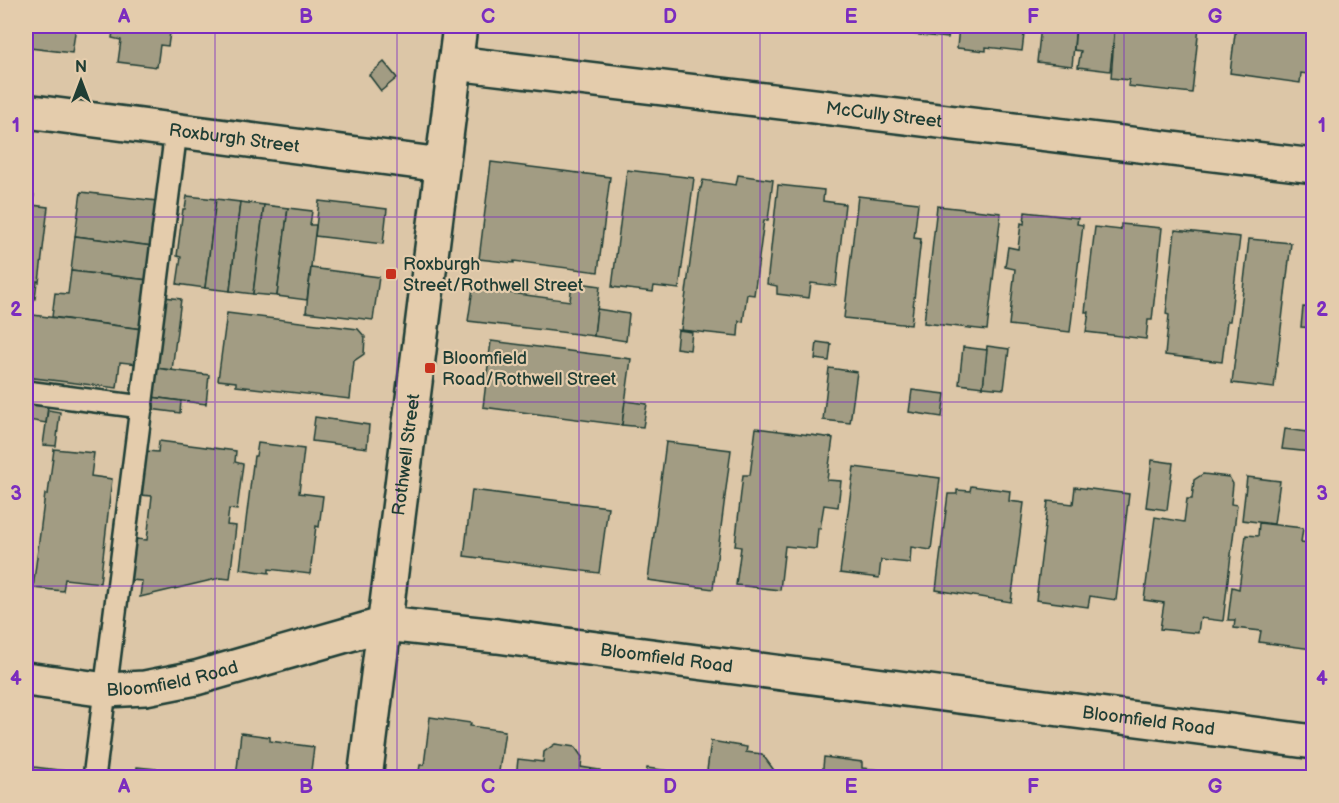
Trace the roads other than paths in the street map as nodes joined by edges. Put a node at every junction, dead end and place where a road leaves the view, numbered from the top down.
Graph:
1 (460, 26) edge
2 (455, 63) junction
3 (26, 111) edge
4 (176, 131) junction
5 (442, 165) junction
6 (1314, 166) edge
7 (26, 392) edge
8 (142, 407) junction
9 (385, 624) junction
10 (26, 679) edge
11 (106, 690) junction
12 (1314, 742) edge
13 (94, 777) edge
14 (365, 777) edge

1 - 2 street, Rothwell Street
2 - 5 street, Rothwell Street
2 - 6 street, McCully Street
3 - 4 street, Roxburgh Street
4 - 5 street, Roxburgh Street
4 - 8 lane
5 - 9 street, Rothwell Street
7 - 8 lane
8 - 11 lane
9 - 11 street, Bloomfield Road
9 - 12 street, Bloomfield Road
9 - 14 street, Rothwell Street
10 - 11 street, Bloomfield Road
11 - 13 lane

